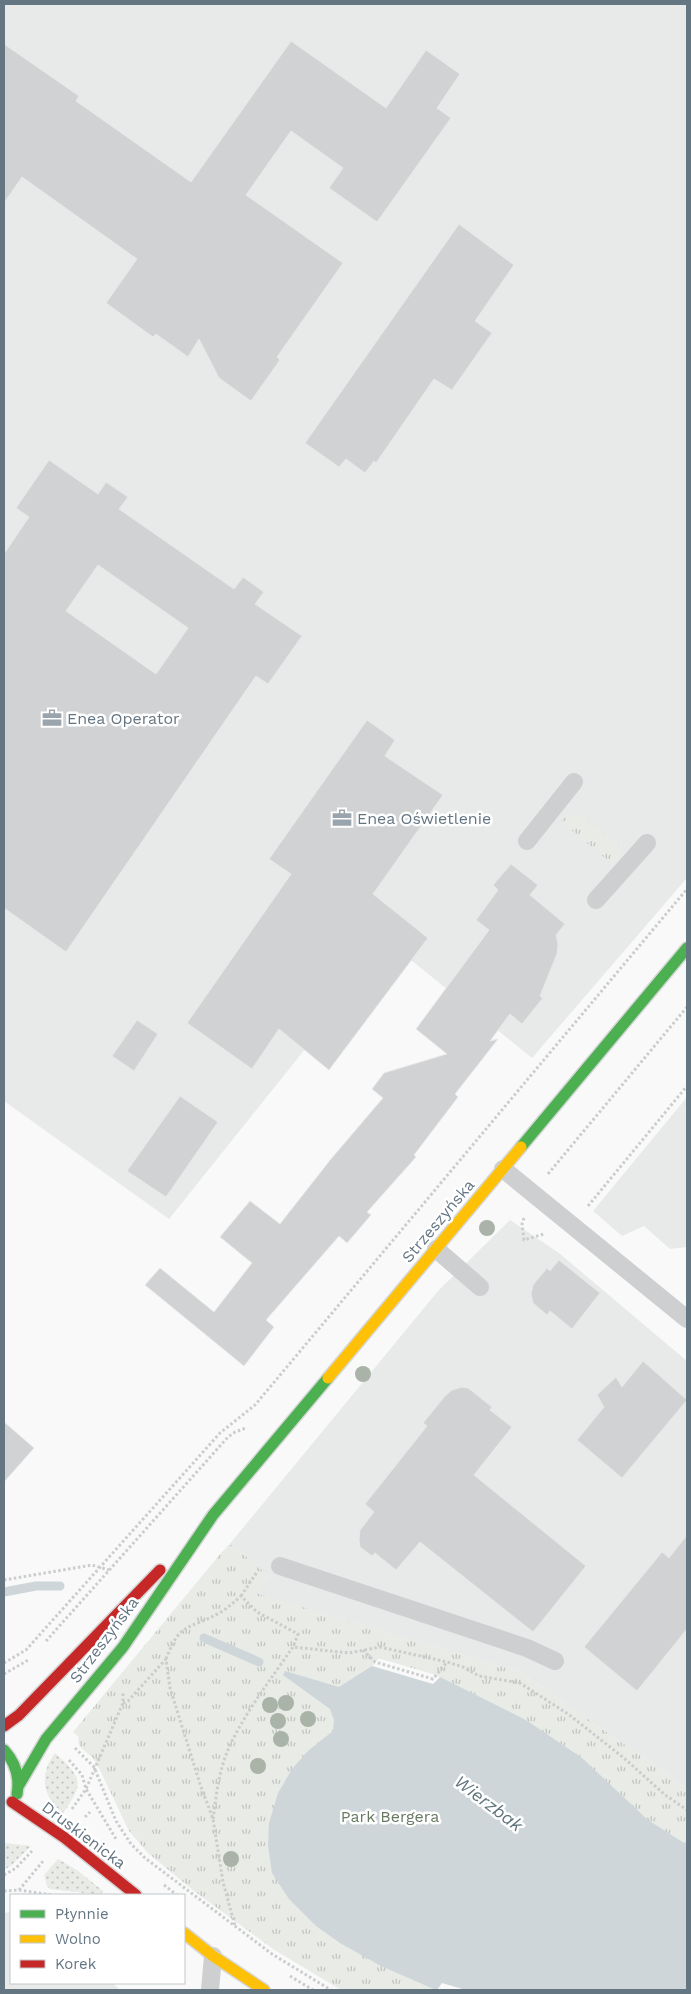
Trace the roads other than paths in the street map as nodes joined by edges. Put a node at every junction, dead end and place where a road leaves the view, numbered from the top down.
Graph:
1 (574, 782) dead end
2 (527, 841) dead end
3 (647, 842) dead end
4 (596, 900) dead end
5 (687, 948) edge
6 (503, 1169) junction
7 (436, 1249) junction
8 (480, 1287) dead end
9 (687, 1319) edge
10 (213, 1515) junction
11 (280, 1566) dead end
12 (555, 1661) dead end
13 (4, 1726) edge
14 (4, 1750) edge
15 (19, 1784) junction
16 (9, 1807) joint
17 (135, 1894) edge
18 (185, 1934) edge
19 (213, 1956) junction
20 (210, 1990) edge
21 (264, 1990) edge

1 - 2 lane
3 - 4 lane
5 - 6 street, Strzeszyńska
6 - 7 street, Strzeszyńska
6 - 9 lane
7 - 8 lane
7 - 10 street, Strzeszyńska
10 - 13 street, Strzeszyńska
10 - 15 street, Strzeszyńska
11 - 12 lane
14 - 15 street
15 - 16 street, Strzeszyńska
16 - 17 street, Druskienicka
18 - 19 street
19 - 20 lane
19 - 21 street

